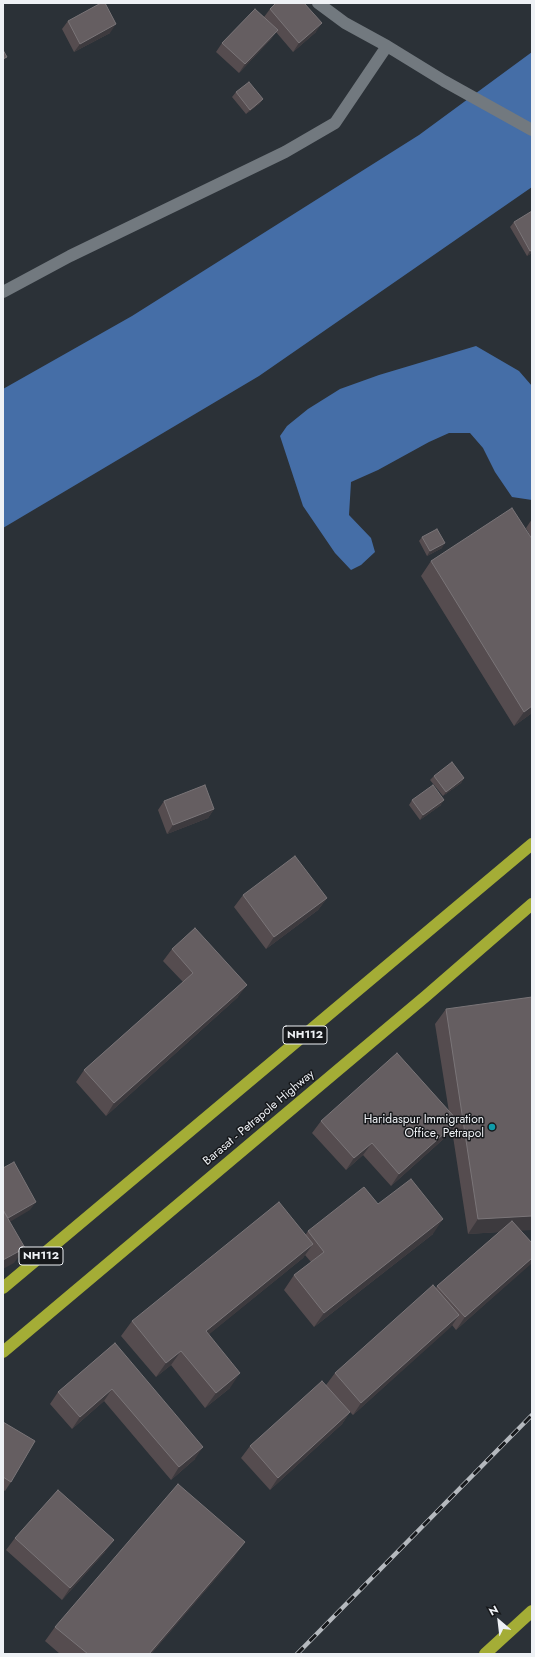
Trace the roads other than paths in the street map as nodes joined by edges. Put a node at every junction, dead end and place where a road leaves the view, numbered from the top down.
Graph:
1 (318, 3) edge
2 (387, 46) junction
3 (532, 130) edge
4 (3, 292) edge
5 (531, 845) edge
6 (532, 904) edge
7 (3, 1288) edge
8 (3, 1352) edge
9 (532, 1611) edge
10 (485, 1654) edge

1 - 2 street
2 - 3 street
2 - 4 street
5 - 7 highway, NH112
6 - 8 highway, Barasat - Petrapole Highway
9 - 10 highway

